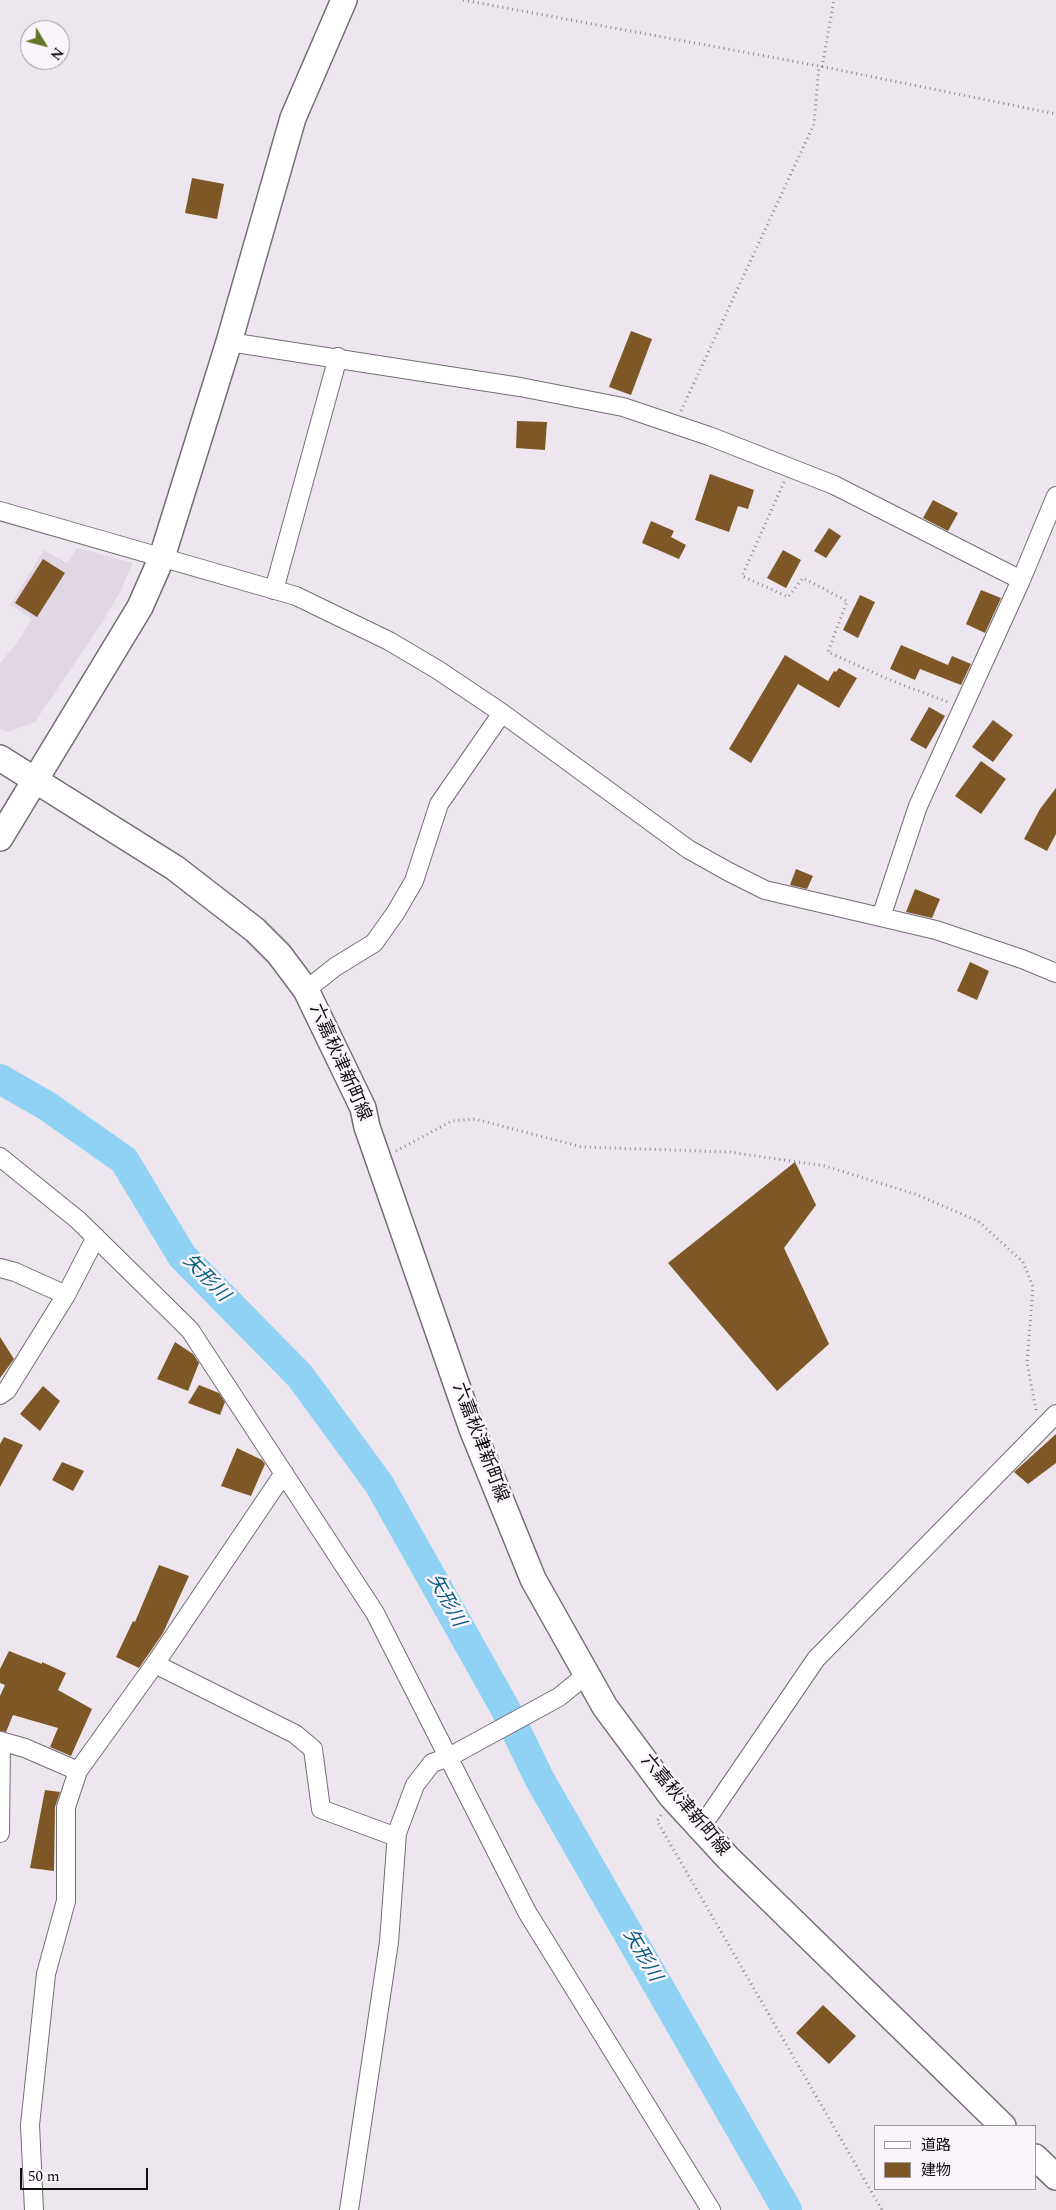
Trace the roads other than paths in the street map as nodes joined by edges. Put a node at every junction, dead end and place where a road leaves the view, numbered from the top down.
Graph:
1 (344, 0) edge
2 (229, 342) junction
3 (338, 357) junction
4 (1056, 496) edge
5 (0, 511) edge
6 (162, 557) junction
7 (1021, 580) junction
8 (274, 590) junction
9 (502, 713) junction
10 (0, 758) edge
11 (35, 780) junction
12 (0, 838) edge
13 (882, 917) junction
14 (1056, 973) edge
15 (306, 990) junction
16 (1, 1159) edge
17 (96, 1237) junction
18 (0, 1268) edge
19 (66, 1295) junction
20 (0, 1395) edge
21 (1056, 1414) edge
22 (284, 1473) junction
23 (155, 1664) junction
24 (586, 1675) junction
25 (1, 1741) edge
26 (449, 1756) junction
27 (78, 1772) junction
28 (700, 1829) junction
29 (0, 1833) edge
30 (397, 1833) junction
31 (1002, 2125) edge
32 (1036, 2158) edge
33 (1056, 2177) edge
34 (34, 2210) edge
35 (349, 2210) edge
36 (711, 2210) edge

1 - 2 main road
2 - 3 street
2 - 6 main road
3 - 7 street
3 - 8 street
4 - 7 street
5 - 6 street
6 - 8 street
6 - 11 main road
7 - 13 street
8 - 9 street
9 - 13 street
9 - 15 street
10 - 11 main road, 六嘉秋津新町線
11 - 12 main road
11 - 15 main road, 六嘉秋津新町線
13 - 14 street
15 - 24 main road, 六嘉秋津新町線
16 - 17 street
17 - 19 street
17 - 22 street
18 - 19 street
19 - 20 street
21 - 28 street
22 - 23 street
22 - 26 street
23 - 27 street
23 - 30 street
24 - 26 street
24 - 28 main road, 六嘉秋津新町線
25 - 27 street
25 - 29 street
26 - 30 street
26 - 36 street
27 - 34 street
28 - 31 main road, 六嘉秋津新町線
30 - 35 street
32 - 33 main road

